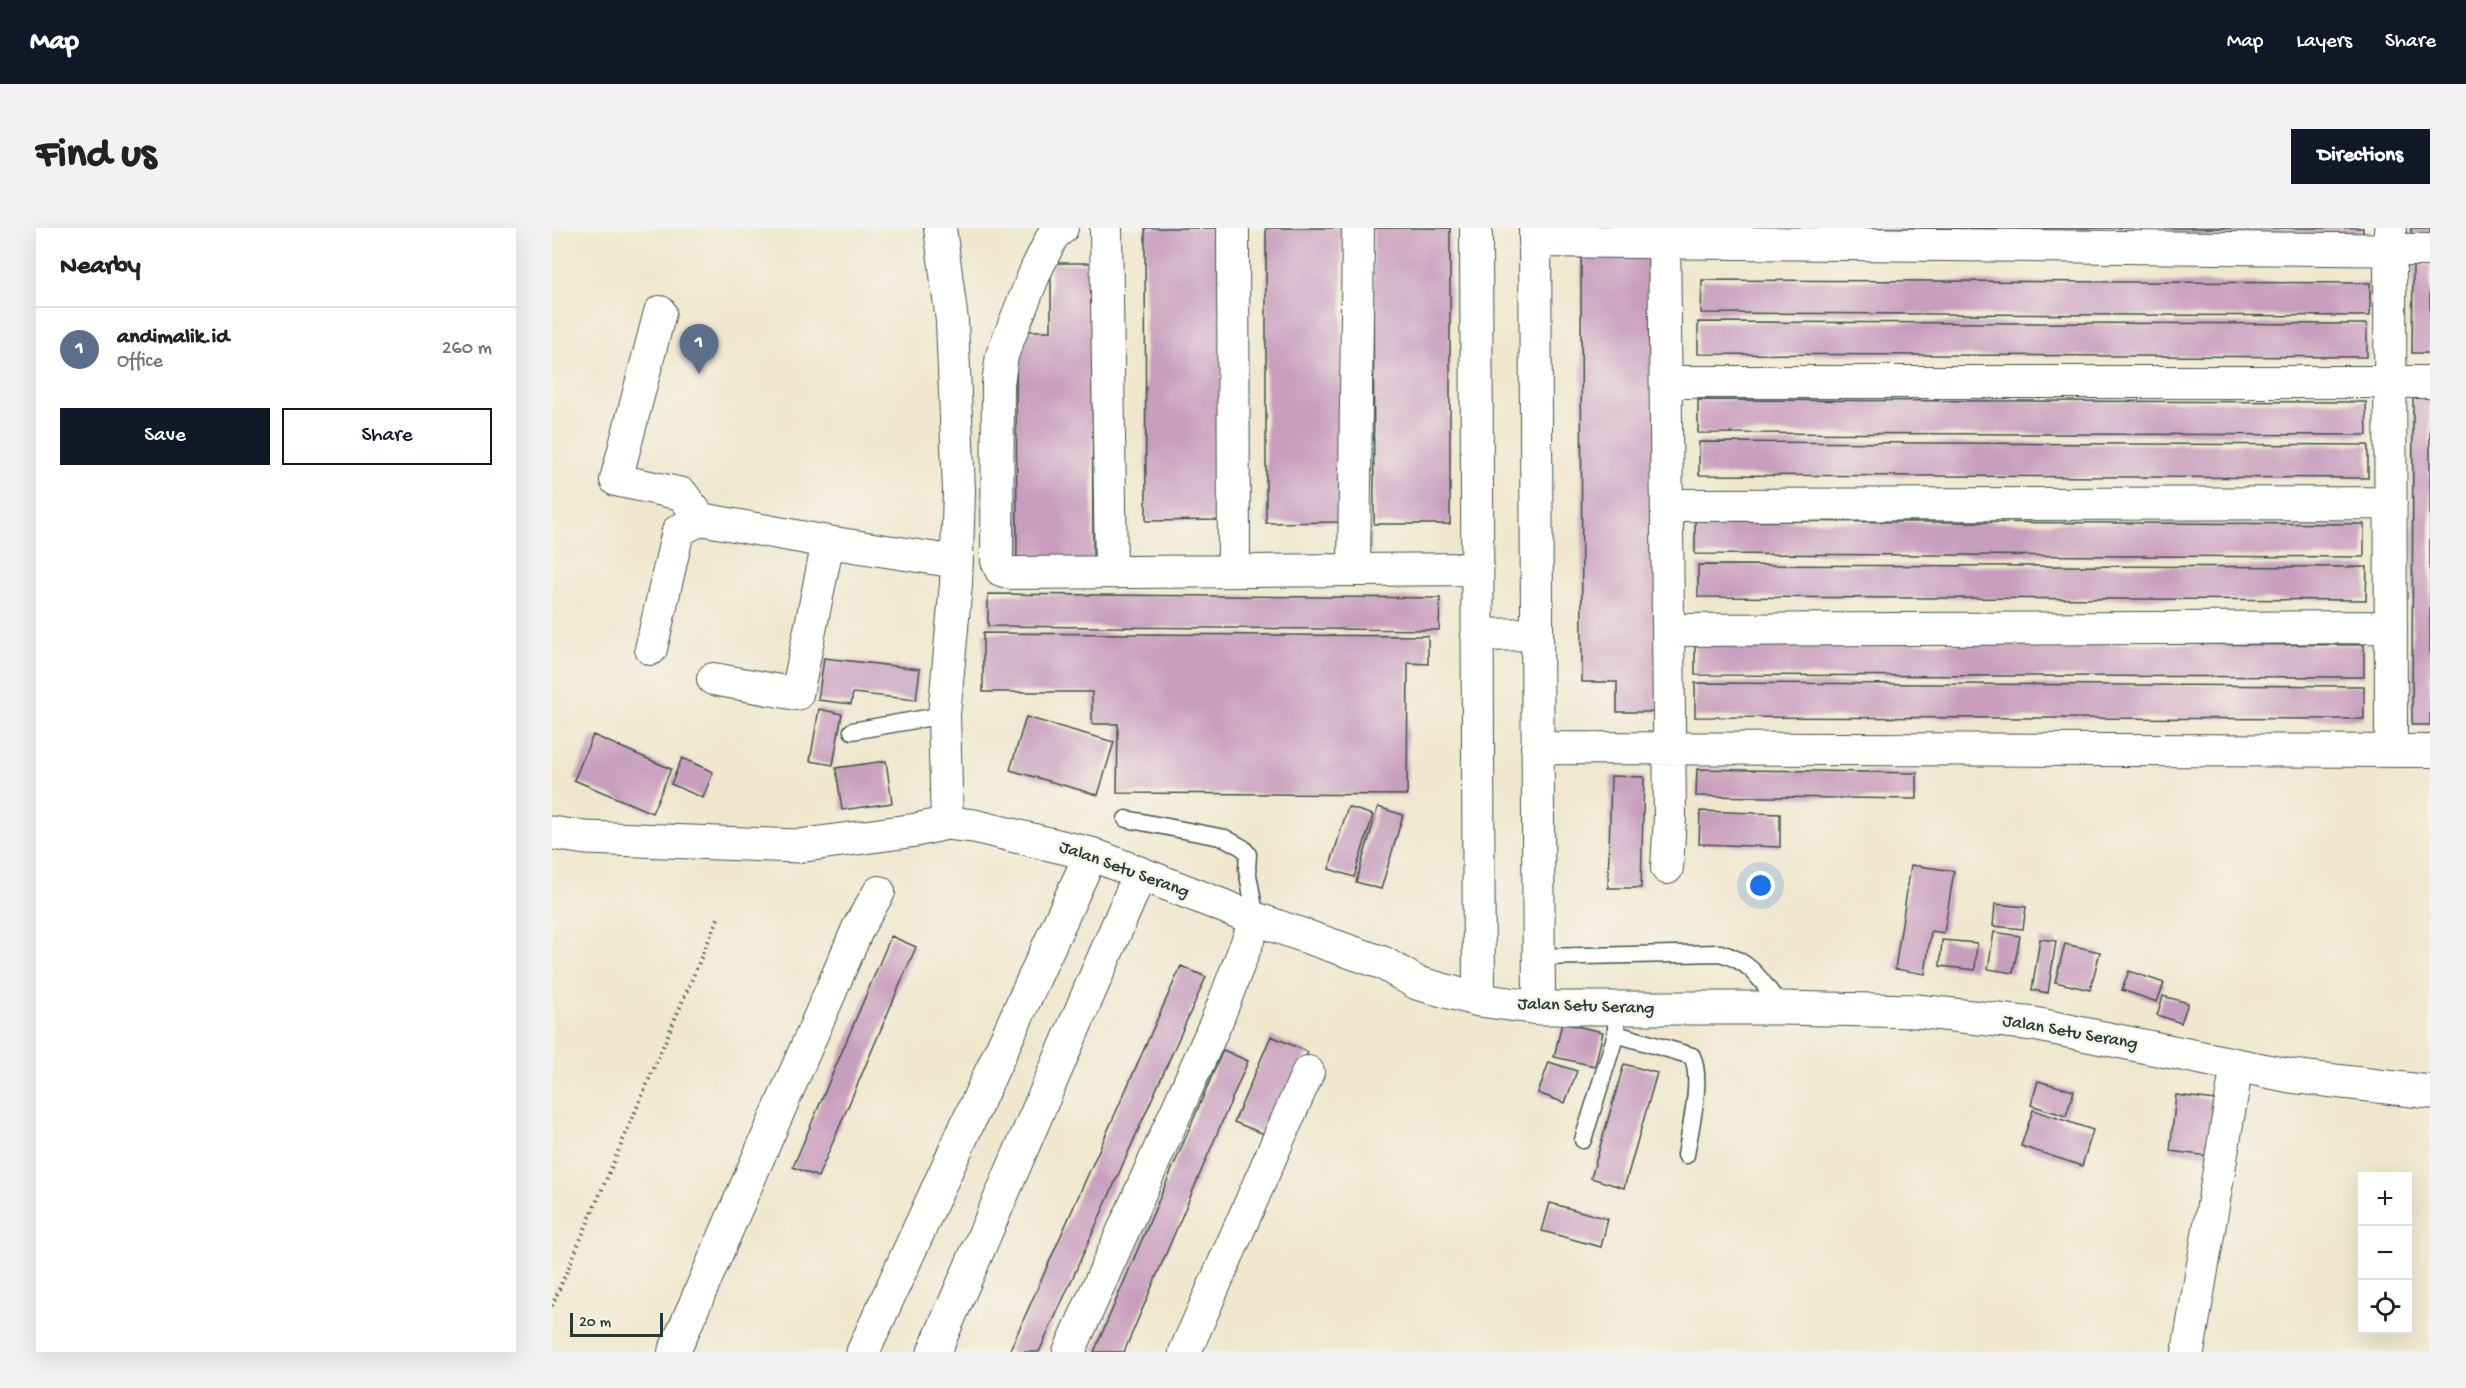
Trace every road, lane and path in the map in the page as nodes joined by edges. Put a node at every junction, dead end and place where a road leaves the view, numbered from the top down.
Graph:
1 (940, 228) edge
2 (1062, 228) edge
3 (1106, 228) edge
4 (1233, 228) edge
5 (1358, 228) edge
6 (1476, 228) edge
7 (1536, 235) edge
8 (1664, 235) edge
9 (2390, 239) edge
10 (2430, 250) edge
11 (660, 312) dead end
12 (1666, 382) junction
13 (2391, 382) junction
14 (2430, 382) edge
15 (2391, 503) junction
16 (1667, 505) junction
17 (701, 519) junction
18 (828, 542) junction
19 (957, 562) junction
20 (1477, 569) junction
21 (1353, 570) junction
22 (1234, 571) junction
23 (1111, 572) junction
24 (2391, 627) junction
25 (1668, 630) junction
26 (1536, 634) junction
27 (1477, 635) junction
28 (651, 649) dead end
29 (713, 679) dead end
30 (944, 716) junction
31 (852, 731) dead end
32 (1537, 748) junction
33 (1669, 750) junction
34 (2391, 751) junction
35 (2430, 751) edge
36 (1126, 819) dead end
37 (948, 823) junction
38 (552, 833) edge
39 (1092, 854) junction
40 (1667, 868) dead end
41 (1140, 874) junction
42 (879, 892) dead end
43 (719, 916) dead end
44 (1257, 919) junction
45 (1540, 957) junction
46 (1479, 1000) junction
47 (1539, 1008) junction
48 (1782, 1008) junction
49 (1616, 1022) junction
50 (2237, 1065) junction
51 (1308, 1072) dead end
52 (2430, 1092) edge
53 (1583, 1140) dead end
54 (1686, 1155) dead end
55 (552, 1306) edge
56 (674, 1352) edge
57 (863, 1352) edge
58 (934, 1352) edge
59 (1069, 1352) edge
60 (1185, 1352) edge
61 (2188, 1352) edge

1 - 19 street
2 - 23 street
3 - 23 street
4 - 22 street
5 - 21 street
6 - 20 street
7 - 8 street
7 - 26 street
8 - 9 street
8 - 12 street
9 - 10 street
9 - 13 street
11 - 17 street
12 - 13 street
12 - 16 street
13 - 14 street
13 - 15 street
15 - 16 street
15 - 24 street
16 - 25 street
17 - 18 street
17 - 28 street
18 - 19 street
18 - 29 street
19 - 30 street
20 - 21 street
20 - 27 street
21 - 22 street
22 - 23 street
24 - 25 street
24 - 34 street
25 - 33 street
26 - 27 street
26 - 32 street
27 - 46 street
30 - 31 lane
30 - 37 street
32 - 33 street
32 - 45 street
33 - 34 street
33 - 40 street
34 - 35 street
36 - 44 lane
37 - 38 street, Jalan Setu Serang
37 - 39 street, Jalan Setu Serang
39 - 41 street, Jalan Setu Serang
39 - 57 street
41 - 44 street, Jalan Setu Serang
41 - 58 street
42 - 56 street
43 - 55 path
44 - 46 street, Jalan Setu Serang
44 - 59 street
45 - 47 street
45 - 48 lane
46 - 47 street, Jalan Setu Serang
47 - 49 street, Jalan Setu Serang
48 - 49 street, Jalan Setu Serang
48 - 50 street, Jalan Setu Serang
49 - 53 lane
49 - 54 lane
50 - 52 street, Jalan Setu Serang
50 - 61 street
51 - 60 street

